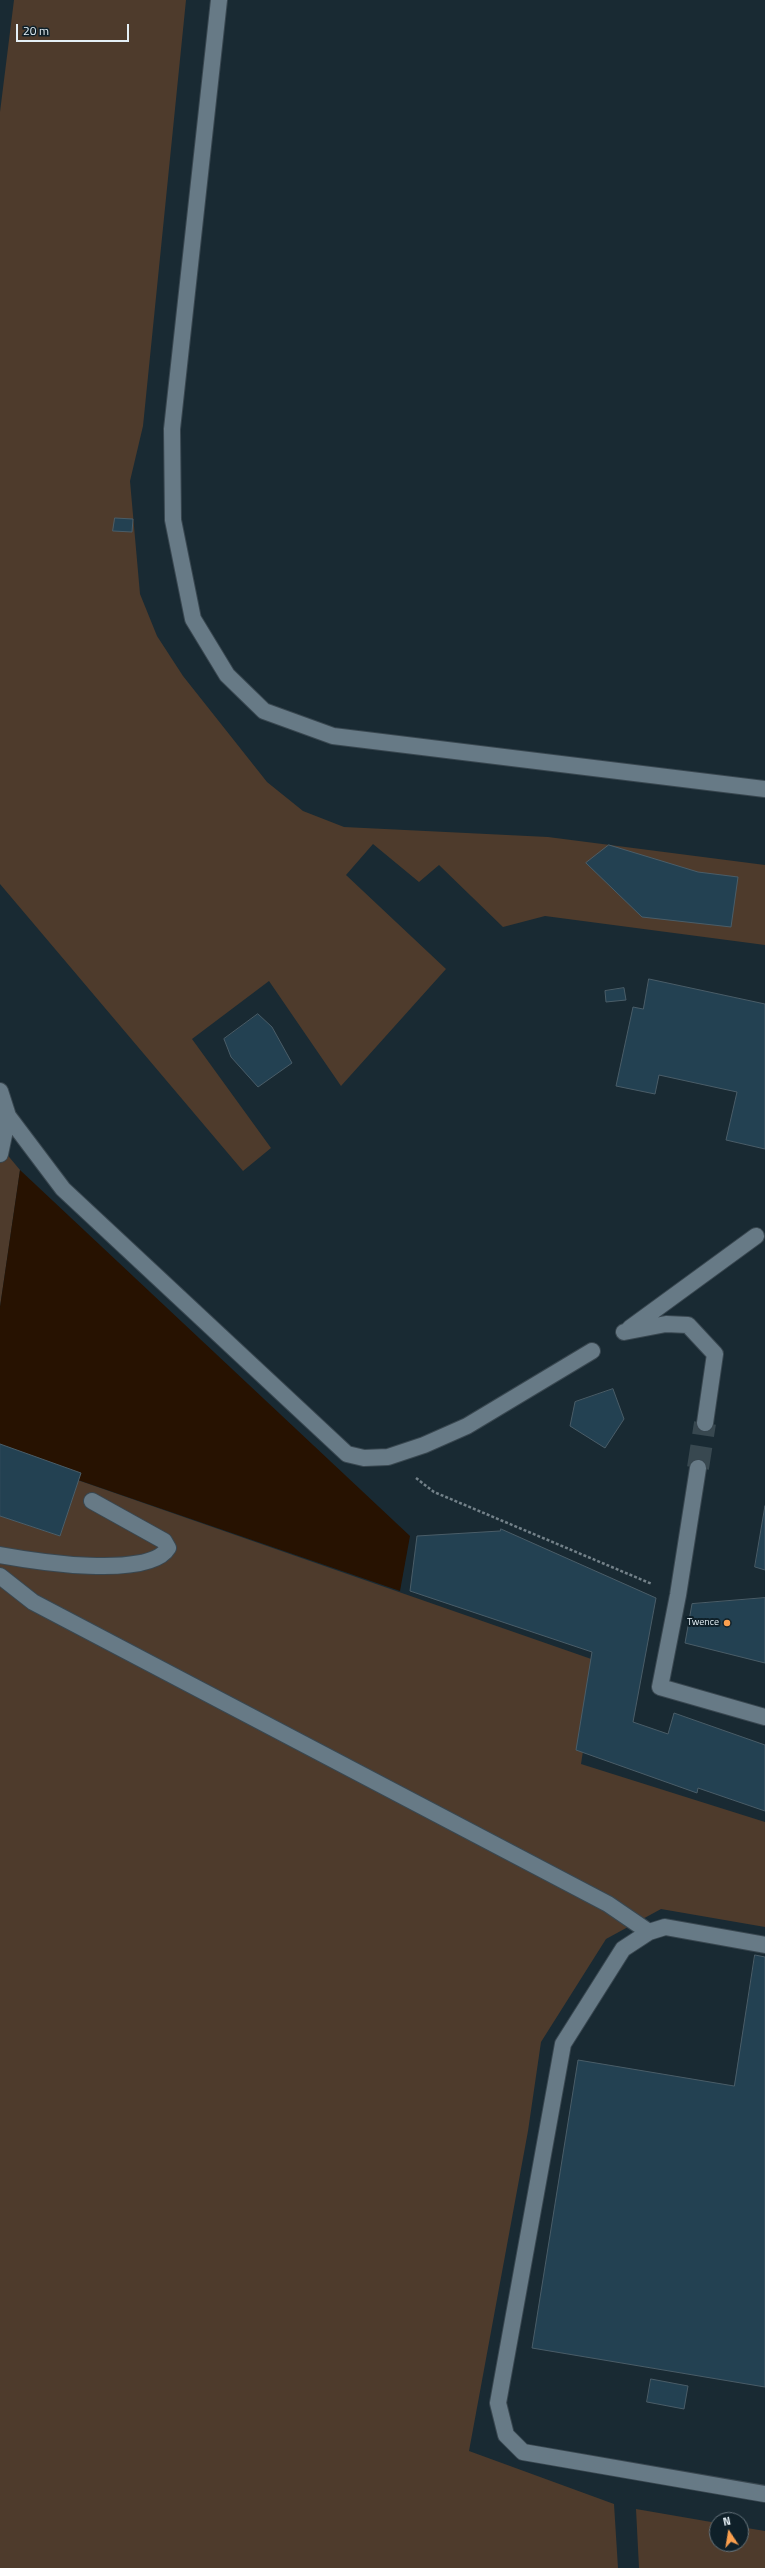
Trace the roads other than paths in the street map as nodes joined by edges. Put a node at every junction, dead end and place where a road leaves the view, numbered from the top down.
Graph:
1 (219, 0) edge
2 (765, 789) edge
3 (0, 1091) edge
4 (8, 1116) junction
5 (0, 1154) edge
6 (756, 1236) dead end
7 (592, 1351) dead end
8 (705, 1423) tunnel mouth
9 (698, 1468) tunnel mouth
10 (92, 1501) dead end
11 (0, 1555) edge
12 (0, 1576) edge
13 (765, 1718) edge
14 (649, 1932) junction
15 (765, 1945) edge
16 (765, 2494) edge

1 - 2 lane
3 - 4 lane
4 - 5 lane
4 - 7 lane
6 - 8 lane
9 - 13 lane
10 - 11 lane
12 - 14 lane
14 - 15 lane
14 - 16 lane

